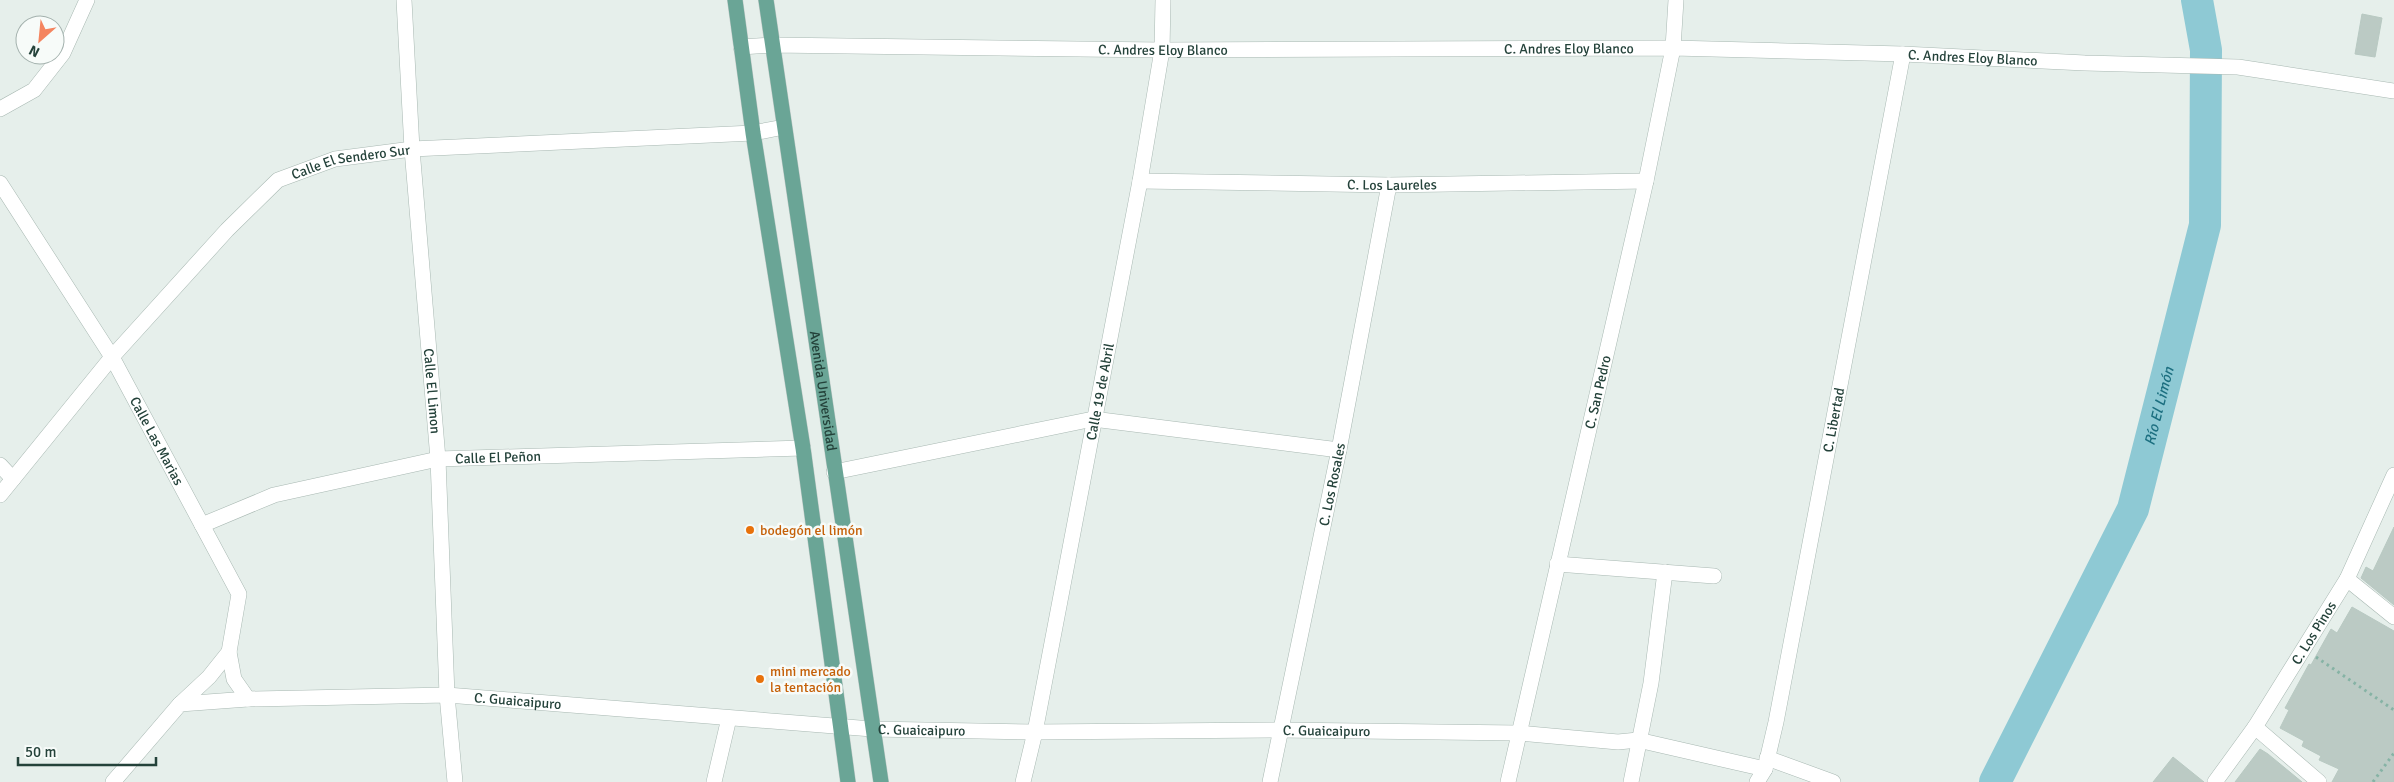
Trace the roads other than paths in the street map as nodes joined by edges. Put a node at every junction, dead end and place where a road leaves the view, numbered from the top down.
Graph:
1 (88, 0) edge
2 (404, 0) edge
3 (735, 0) edge
4 (766, 0) edge
5 (1163, 0) edge
6 (1676, 0) edge
7 (772, 45) junction
8 (741, 47) junction
9 (1673, 48) junction
10 (1162, 50) junction
11 (1903, 54) junction
12 (2394, 90) edge
13 (0, 109) edge
14 (784, 127) junction
15 (753, 133) junction
16 (412, 149) junction
17 (1140, 180) junction
18 (1646, 182) junction
19 (0, 183) edge
20 (1389, 185) junction
21 (112, 357) junction
22 (1093, 419) junction
23 (804, 448) junction
24 (1339, 450) junction
25 (438, 459) junction
26 (0, 465) edge
27 (834, 472) junction
28 (2394, 475) edge
29 (13, 479) junction
30 (0, 495) edge
31 (202, 525) junction
32 (1557, 564) junction
33 (1665, 572) junction
34 (1714, 576) dead end
35 (2347, 579) junction
36 (2394, 617) edge
37 (229, 652) junction
38 (447, 695) junction
39 (248, 700) junction
40 (180, 704) junction
41 (729, 718) junction
42 (840, 727) junction
43 (2255, 727) junction
44 (872, 728) junction
45 (1280, 730) junction
46 (1035, 732) junction
47 (1518, 732) junction
48 (1638, 740) junction
49 (1763, 770) edge
50 (113, 782) edge
51 (455, 782) edge
52 (714, 782) edge
53 (848, 782) edge
54 (881, 782) edge
55 (1023, 782) edge
56 (1270, 782) edge
57 (1508, 782) edge
58 (1631, 782) edge
59 (1833, 782) edge
60 (2215, 782) edge
61 (2319, 782) edge

1 - 13 street
2 - 16 street, Calle El Limon
3 - 8 main road, Avenida Universidad
4 - 7 main road, Avenida Universidad
5 - 10 street, Calle 19 de Abril
6 - 9 street, C. San Pedro
7 - 8 street, C. Andres Eloy Blanco
7 - 10 street, C. Andres Eloy Blanco
7 - 14 main road, Avenida Universidad
8 - 15 main road, Avenida Universidad
9 - 10 street, C. Andres Eloy Blanco
9 - 11 street, C. Andres Eloy Blanco
9 - 18 street, C. San Pedro
10 - 17 street, Calle 19 de Abril
11 - 12 street, C. Andres Eloy Blanco
11 - 49 street, C. Libertad
14 - 15 street, Calle El Sendero Sur
14 - 27 main road, Avenida Universidad
15 - 16 street, Calle El Sendero Sur
15 - 23 main road, Avenida Universidad
16 - 21 street, Calle El Sendero Sur
16 - 25 street, Calle El Limon
17 - 20 street, C. Los Laureles
17 - 22 street, Calle 19 de Abril
18 - 20 street, C. Los Laureles
18 - 32 street, C. San Pedro
19 - 21 street, Calle Las Marias
20 - 24 street, C. Los Rosales
21 - 29 street, Calle El Sendero Sur
21 - 31 street, Calle Las Marias
22 - 24 street
22 - 27 street
22 - 46 street, Calle 19 de Abril
23 - 25 street, Calle El Peñon
23 - 42 main road, Avenida Universidad
24 - 45 street, C. Los Rosales
25 - 31 street, Calle El Peñon
25 - 38 street, Calle El Limon
26 - 29 street
27 - 44 main road, Avenida Universidad
28 - 35 street, C. Los Pinos
29 - 30 street, Calle El Sendero Sur
31 - 37 street, Calle Las Marias
32 - 33 street
32 - 47 street, C. San Pedro
33 - 34 street
33 - 48 street
35 - 36 street
35 - 43 street, C. Los Pinos
37 - 39 street
37 - 40 street, Calle Las Marias
38 - 39 street, C. Guaicaipuro
38 - 41 street, C. Guaicaipuro
38 - 51 street, Calle El Limon
39 - 40 street, C. Guaicaipuro
40 - 50 street
41 - 42 street, C. Guaicaipuro
41 - 52 street
42 - 44 street, C. Guaicaipuro
42 - 53 main road, Avenida Universidad
43 - 60 street, C. Los Pinos
43 - 61 street
44 - 46 street, C. Guaicaipuro
44 - 54 main road, Avenida Universidad
45 - 46 street, C. Guaicaipuro
45 - 47 street, C. Guaicaipuro
45 - 56 street, C. Los Rosales
46 - 55 street, Calle 19 de Abril
47 - 48 street, C. Guaicaipuro
47 - 57 street, C. San Pedro
48 - 49 street, C. Guaicaipuro
48 - 58 street
49 - 59 street, C. Guaicaipuro

